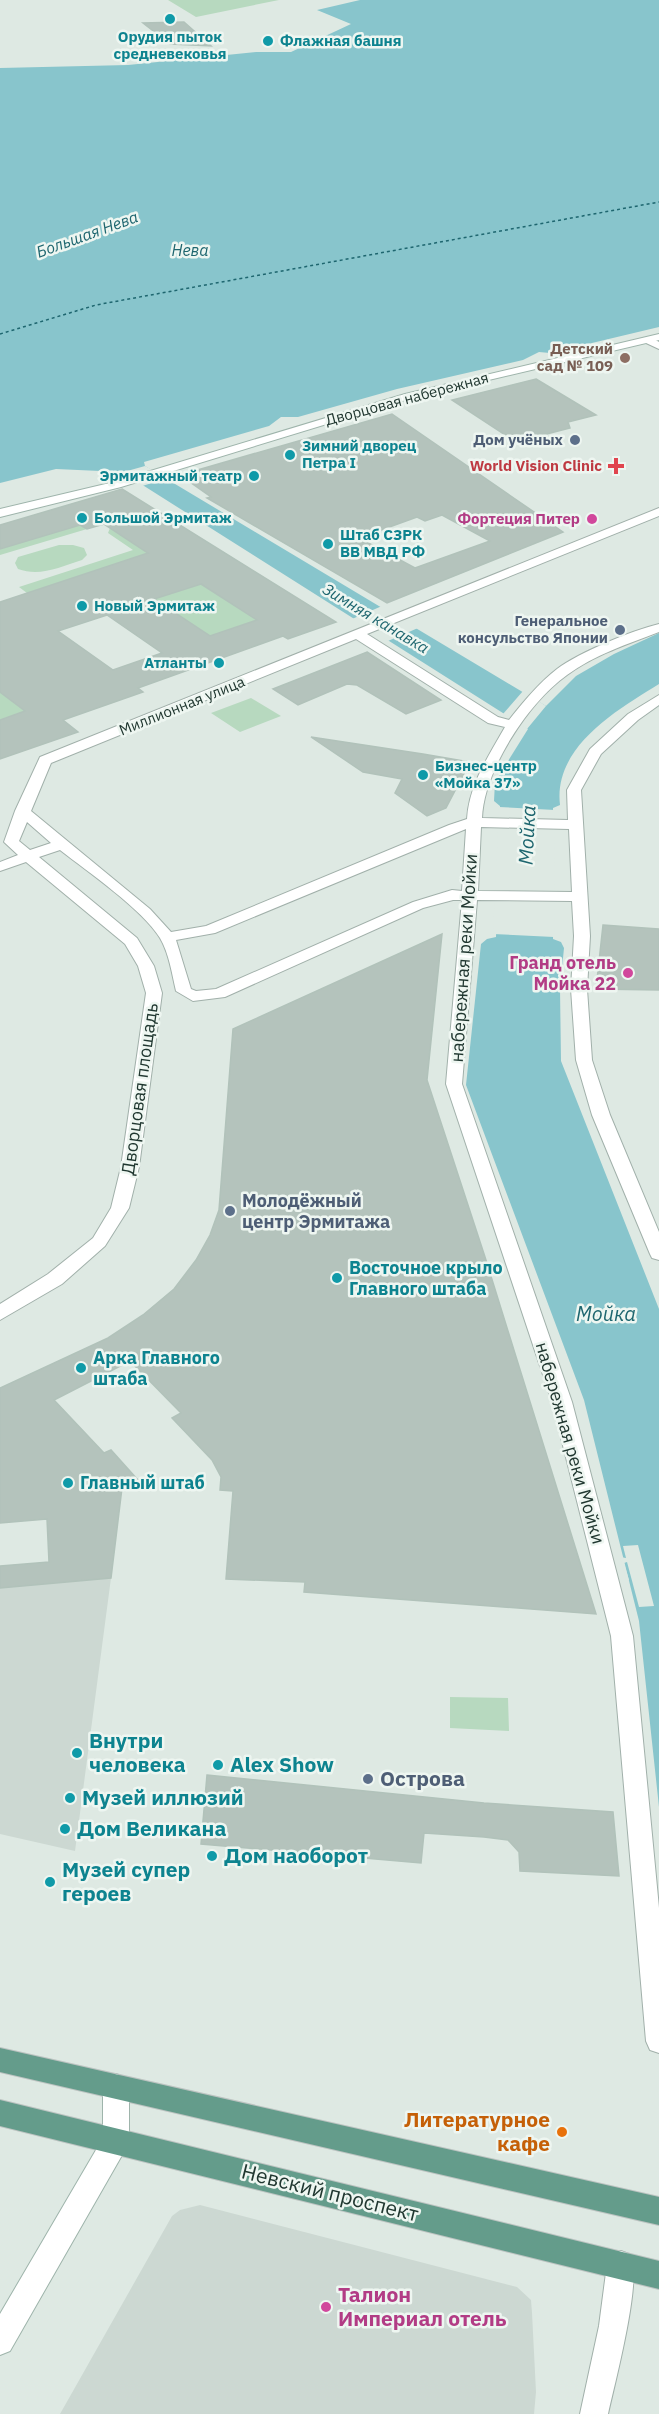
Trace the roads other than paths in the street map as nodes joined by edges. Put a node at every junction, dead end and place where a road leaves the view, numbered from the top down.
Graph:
1 (653, 339) edge
2 (659, 346) edge
3 (128, 480) junction
4 (0, 500) edge
5 (659, 512) edge
6 (0, 513) edge
7 (659, 628) edge
8 (365, 633) junction
9 (659, 699) edge
10 (514, 723) junction
11 (22, 811) junction
12 (474, 822) junction
13 (576, 825) junction
14 (61, 844) junction
15 (28, 856) junction
16 (0, 867) edge
17 (470, 894) junction
18 (580, 897) junction
19 (167, 937) junction
20 (659, 1254) edge
21 (0, 1313) edge
22 (659, 2041) edge
23 (0, 2060) edge
24 (116, 2087) junction
25 (0, 2113) edge
26 (116, 2141) junction
27 (659, 2211) edge
28 (621, 2265) junction
29 (659, 2275) edge
30 (0, 2341) edge
31 (594, 2414) edge

1 - 2 street
1 - 3 street, Дворцовая набережная
3 - 4 street
3 - 6 street
5 - 8 street, Миллионная улица
7 - 10 street, набережная реки Мойки
8 - 10 street
8 - 11 street, Миллионная улица
9 - 13 street
10 - 12 street, набережная реки Мойки
11 - 14 street
11 - 15 street, Миллионная улица
12 - 13 street
12 - 17 street, набережная реки Мойки
12 - 19 street
13 - 18 street
14 - 15 street
14 - 19 street
15 - 16 street
15 - 21 street, Дворцовая площадь
17 - 18 street
17 - 19 street
17 - 22 street, набережная реки Мойки
18 - 20 street
23 - 24 main road
24 - 26 street
24 - 27 main road
25 - 26 main road, Невский проспект
26 - 28 main road, Невский проспект
26 - 30 street
28 - 29 main road, Невский проспект
28 - 31 street

